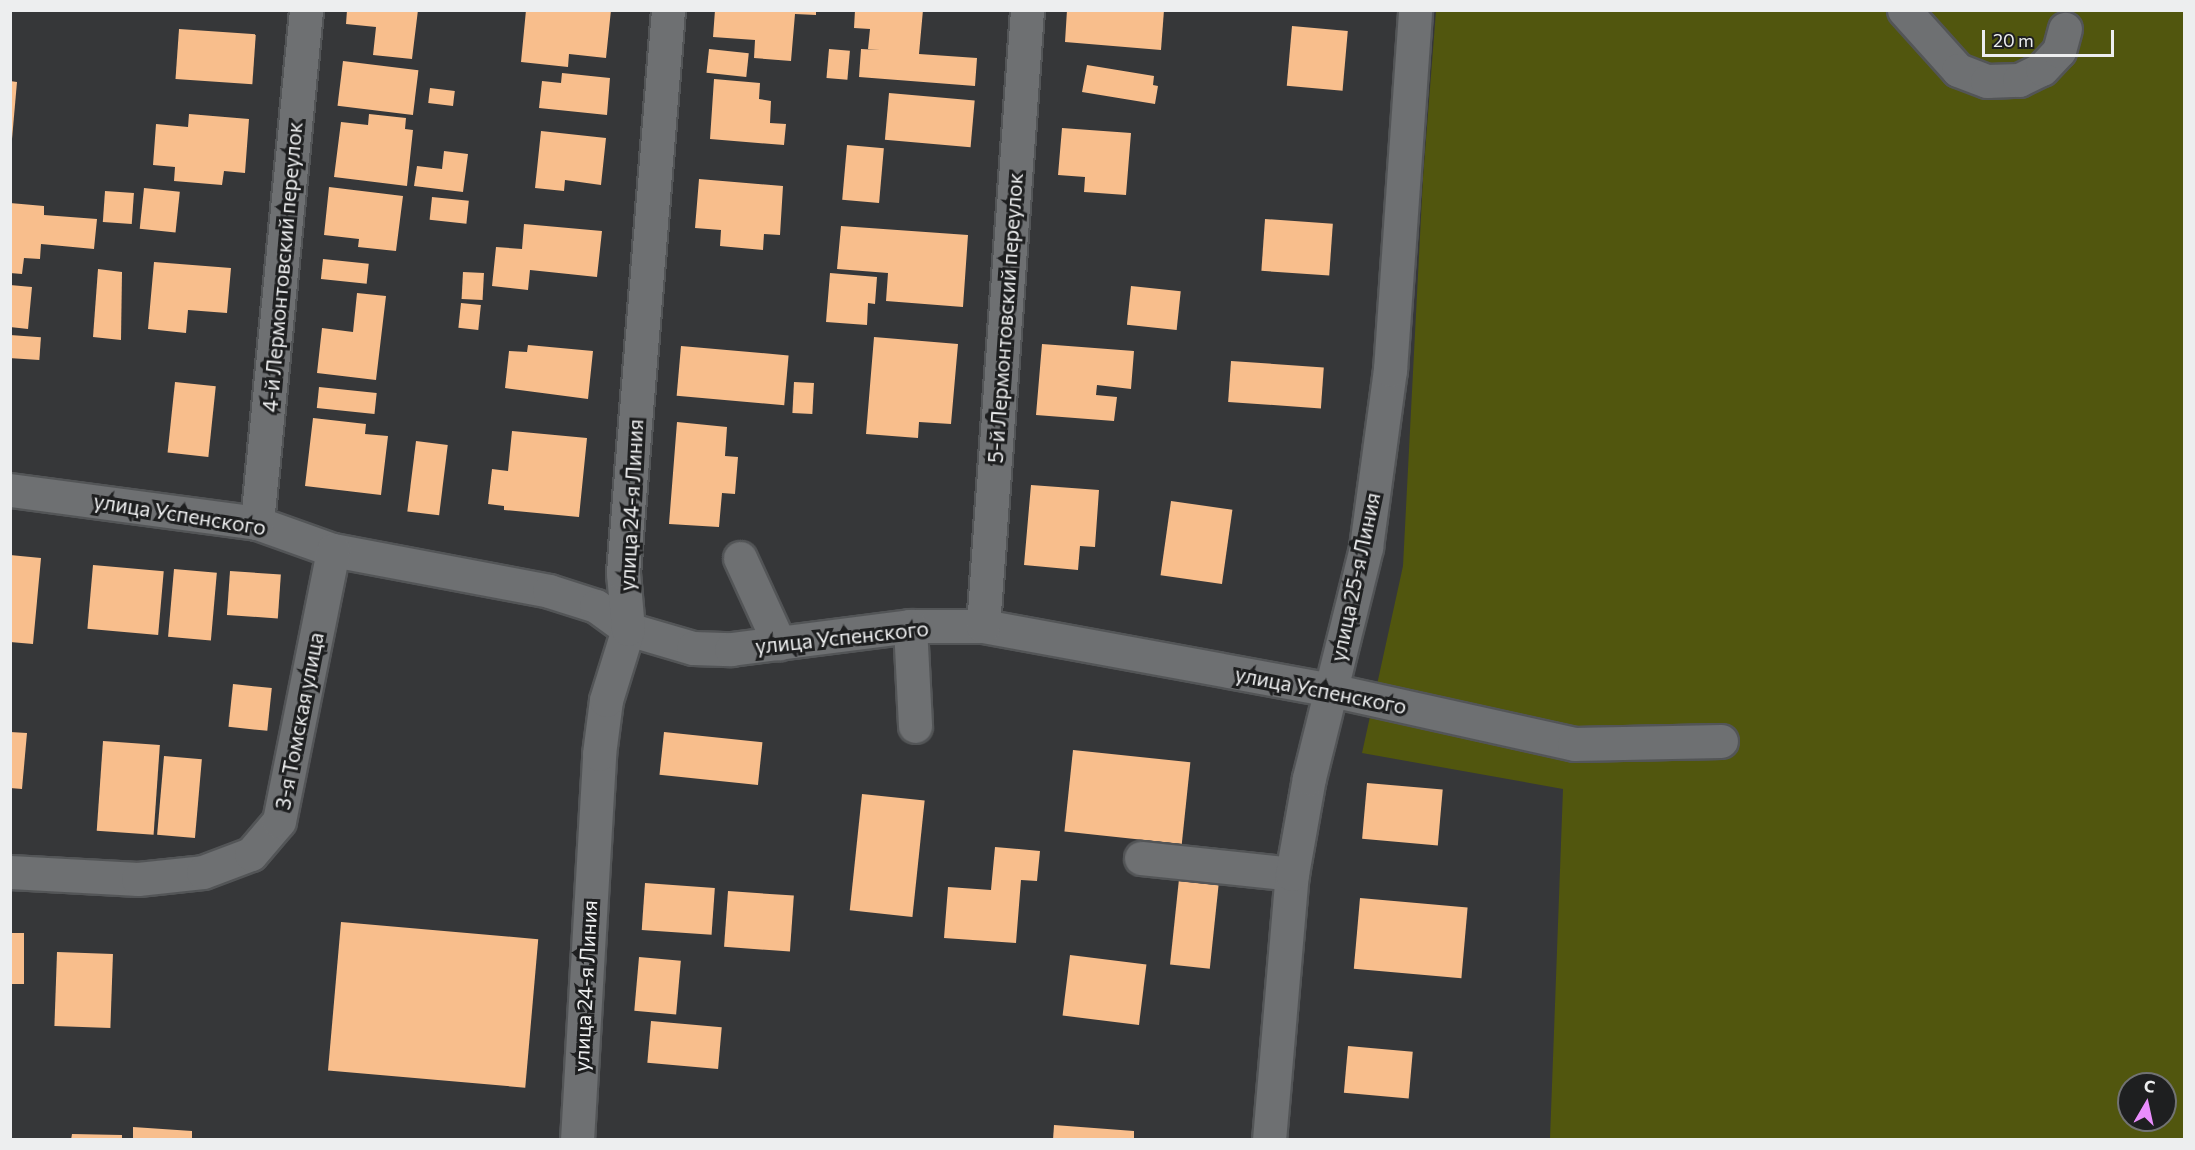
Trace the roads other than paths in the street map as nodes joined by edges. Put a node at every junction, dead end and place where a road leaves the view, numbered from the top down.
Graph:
1 (306, 10) edge
2 (668, 10) edge
3 (1028, 10) edge
4 (1415, 10) edge
5 (1904, 10) edge
6 (2065, 29) dead end
7 (10, 490) edge
8 (257, 523) junction
9 (333, 550) junction
10 (740, 558) dead end
11 (910, 626) junction
12 (983, 626) junction
13 (628, 629) junction
14 (779, 643) junction
15 (1330, 690) junction
16 (915, 726) dead end
17 (1721, 741) dead end
18 (1141, 858) dead end
19 (10, 872) edge
20 (1292, 874) junction
21 (577, 1140) edge
22 (1269, 1140) edge

1 - 8 street, 4-й Лермонтовский переулок
2 - 13 street, улица 24-я Линия
3 - 12 street, 5-й Лермонтовский переулок
4 - 15 street, улица 25-я Линия
5 - 6 street
7 - 8 street, улица Успенского
8 - 9 street, улица Успенского
9 - 13 street, улица Успенского
9 - 19 street, 3-я Томская улица
10 - 14 street
11 - 12 street, улица Успенского
11 - 14 street, улица Успенского
11 - 16 street
12 - 15 street, улица Успенского
13 - 14 street, улица Успенского
13 - 21 street, улица 24-я Линия
15 - 17 street, улица Успенского
15 - 20 street, улица 25-я Линия
18 - 20 street
20 - 22 street, улица 25-я Линия

